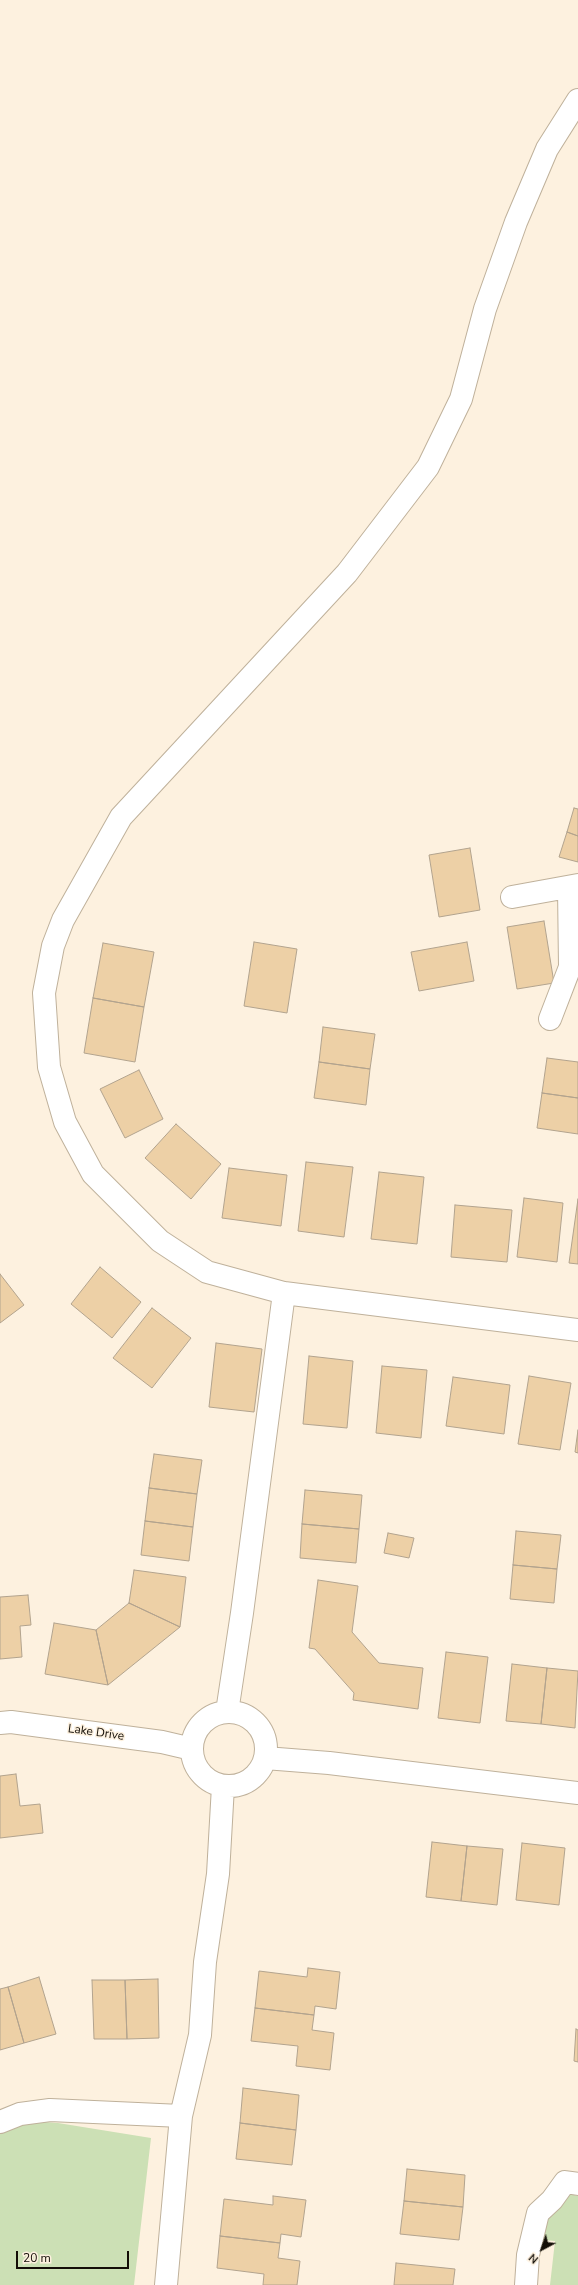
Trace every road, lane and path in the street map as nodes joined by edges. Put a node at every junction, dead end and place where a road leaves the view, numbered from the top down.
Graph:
1 (578, 100) edge
2 (573, 887) edge
3 (512, 897) dead end
4 (550, 1019) dead end
5 (284, 1293) junction
6 (578, 1330) edge
7 (227, 1712) junction
8 (0, 1723) edge
9 (192, 1749) junction
10 (266, 1758) junction
11 (223, 1786) junction
12 (578, 1793) edge
13 (181, 2116) junction
14 (0, 2122) edge
15 (578, 2184) edge
16 (166, 2285) edge
17 (526, 2285) edge

1 - 5 street
2 - 3 street
2 - 4 street
5 - 6 street
5 - 7 street
7 - 9 street
7 - 10 street
8 - 9 street, Lake Drive
9 - 11 street
10 - 11 street
10 - 12 street
11 - 13 street
13 - 14 street
13 - 16 street
15 - 17 street

